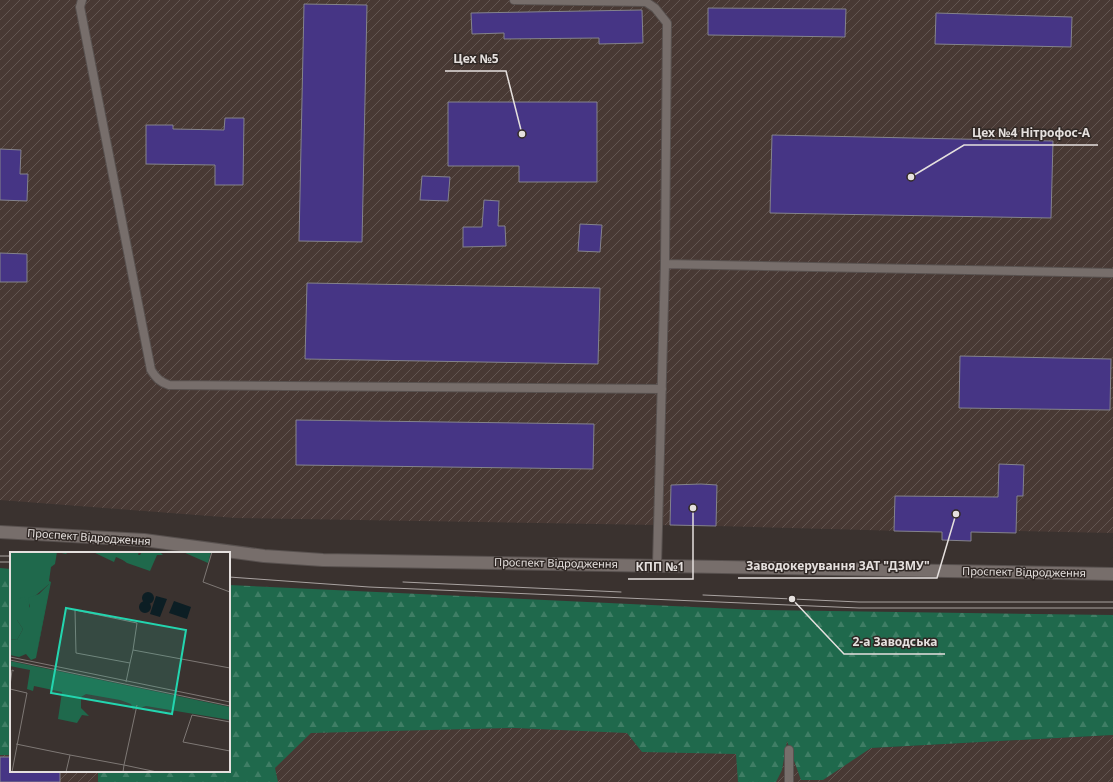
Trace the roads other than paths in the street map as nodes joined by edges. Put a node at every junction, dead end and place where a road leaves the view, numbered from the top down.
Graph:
1 (82, 0) edge
2 (514, 0) edge
3 (665, 264) junction
4 (1113, 274) edge
5 (662, 389) junction
6 (0, 532) edge
7 (656, 565) junction
8 (1113, 574) edge
9 (790, 750) dead end
10 (789, 782) edge

1 - 5 lane
2 - 3 lane
3 - 4 lane
3 - 5 lane
5 - 7 lane
6 - 7 street, Проспект Відродження
7 - 8 street, Проспект Відродження
9 - 10 lane

